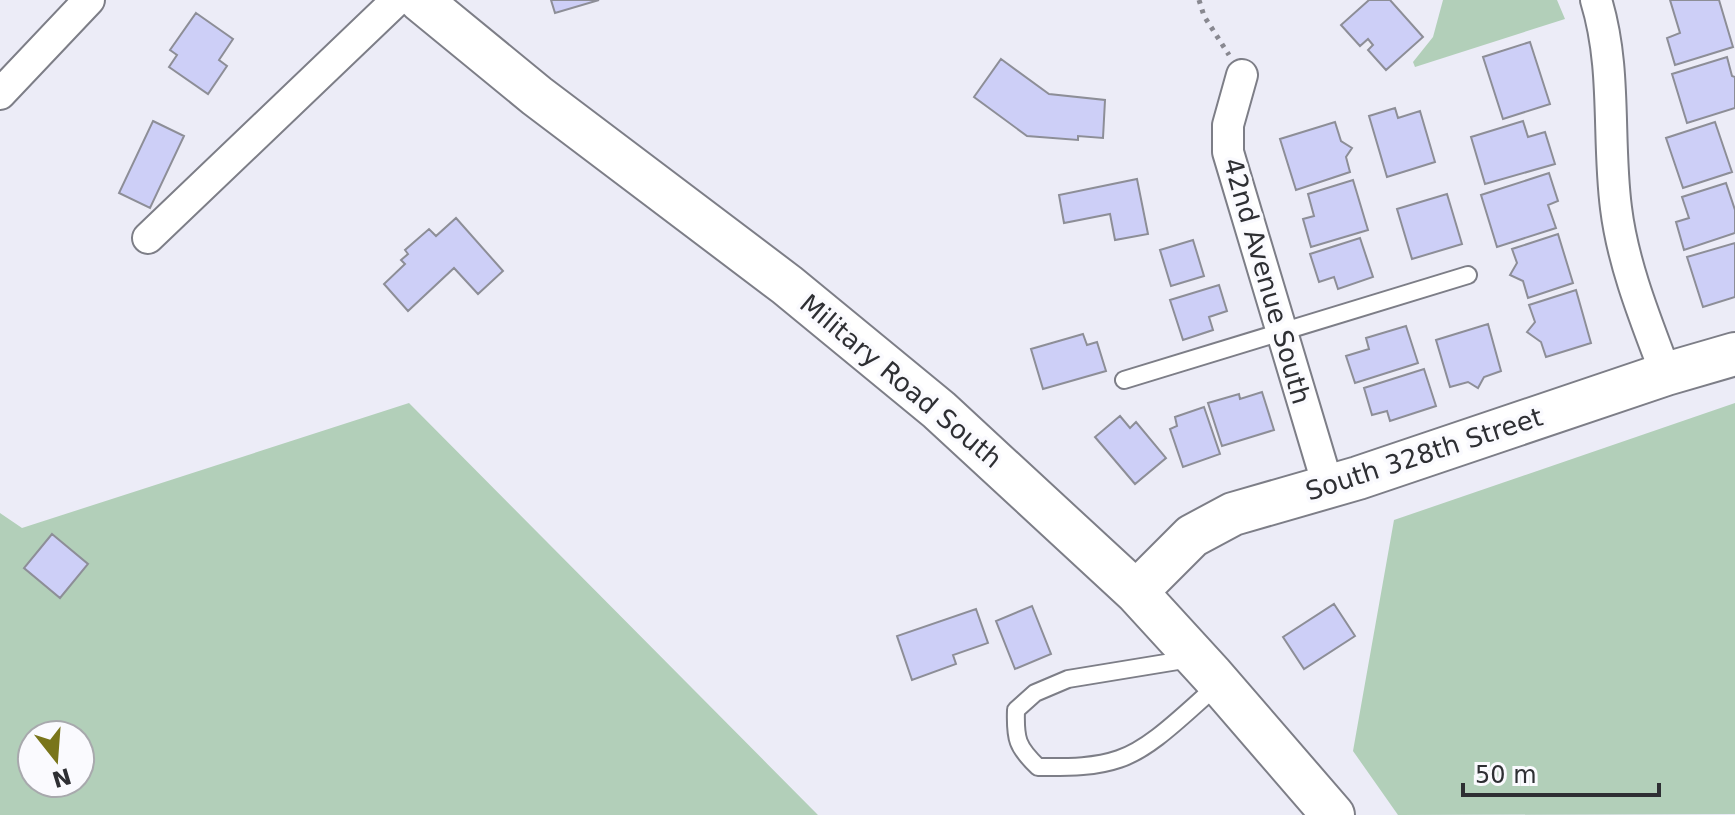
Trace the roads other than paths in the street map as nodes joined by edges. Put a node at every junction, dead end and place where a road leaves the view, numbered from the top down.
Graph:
1 (89, 0) edge
2 (397, 0) edge
3 (420, 0) edge
4 (1596, 0) edge
5 (1242, 75) road end
6 (0, 94) edge
7 (148, 238) dead end
8 (1468, 275) dead end
9 (1282, 332) junction
10 (1735, 354) edge
11 (1666, 374) junction
12 (1124, 380) dead end
13 (1328, 486) junction
14 (1136, 592) junction
15 (1208, 671) junction
16 (1333, 815) edge

1 - 6 street
2 - 7 street
3 - 14 main road, Military Road South
4 - 11 street
5 - 9 street, 42nd Avenue South
8 - 9 lane
9 - 12 lane
9 - 13 street, 42nd Avenue South
10 - 11 main road, South 328th Street
11 - 13 main road, South 328th Street
13 - 14 main road, South 328th Street
14 - 15 main road, Military Road South
15 - 15 lane
15 - 16 main road, Military Road South

